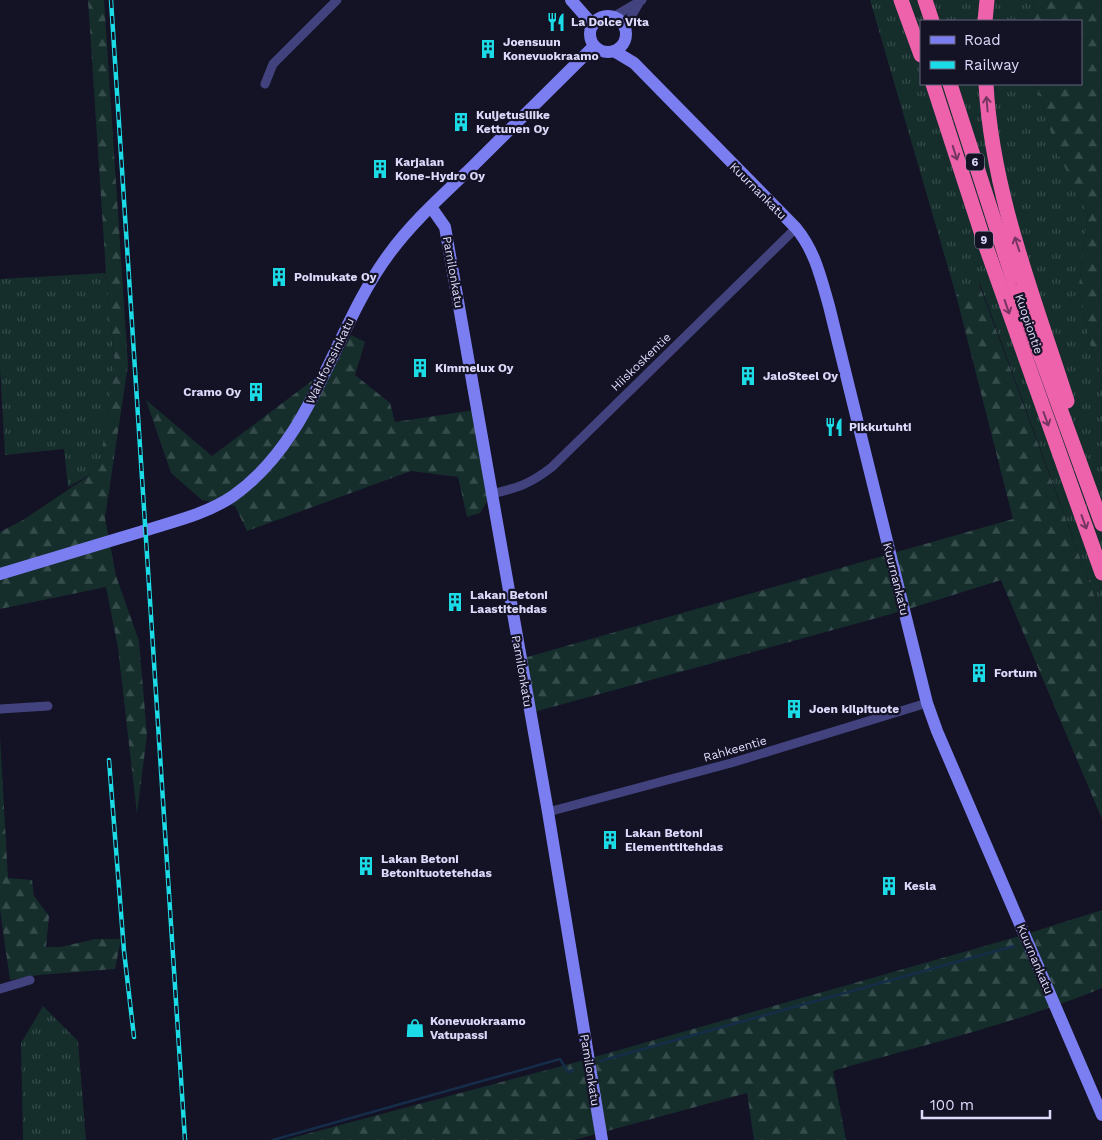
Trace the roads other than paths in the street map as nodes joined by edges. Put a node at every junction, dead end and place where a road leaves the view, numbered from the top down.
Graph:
1 (337, 0) edge
2 (571, 0) edge
3 (901, 0) edge
4 (908, 0) edge
5 (925, 0) edge
6 (987, 0) edge
7 (640, 1) edge
8 (613, 17) junction
9 (932, 20) edge
10 (986, 20) edge
11 (593, 25) junction
12 (625, 34) junction
13 (920, 39) edge
14 (594, 46) junction
15 (614, 51) junction
16 (920, 52) edge
17 (650, 79) junction
18 (265, 84) dead end
19 (932, 85) edge
20 (950, 85) edge
21 (986, 85) edge
22 (431, 207) junction
23 (796, 228) junction
24 (1001, 239) joint
25 (1078, 458) junction
26 (491, 494) junction
27 (1102, 524) edge
28 (1102, 572) edge
29 (0, 574) edge
30 (927, 703) junction
31 (48, 706) dead end
32 (0, 709) edge
33 (548, 812) junction
34 (30, 980) dead end
35 (0, 990) edge
36 (1102, 1115) edge
37 (602, 1140) edge

1 - 18 street
2 - 11 street
3 - 16 highway
4 - 13 highway
5 - 9 highway
6 - 10 highway
7 - 8 street
7 - 12 street
8 - 11 street
8 - 12 street
11 - 14 street
12 - 15 street
12 - 17 street, Kuurnankatu
14 - 15 street
14 - 22 street, Wahlforssinkatu
15 - 17 street, Kuurnankatu
17 - 23 street, Kuurnankatu
19 -> 28 highway, Kuopiontie / 9
20 - 24 highway, Kuopiontie / 6
25 -> 21 highway
22 - 26 street, Pamilonkatu
22 - 29 street, Wahlforssinkatu
23 - 26 street, Hiiskoskentie
23 - 30 street, Kuurnankatu
24 - 25 highway, Kuopiontie / 9
25 - 27 highway, Kuopiontie / 9
26 - 33 street, Pamilonkatu
30 - 33 street, Rahkeentie
30 - 36 street, Kuurnankatu
31 - 32 street
33 - 37 street, Pamilonkatu
34 - 35 street

